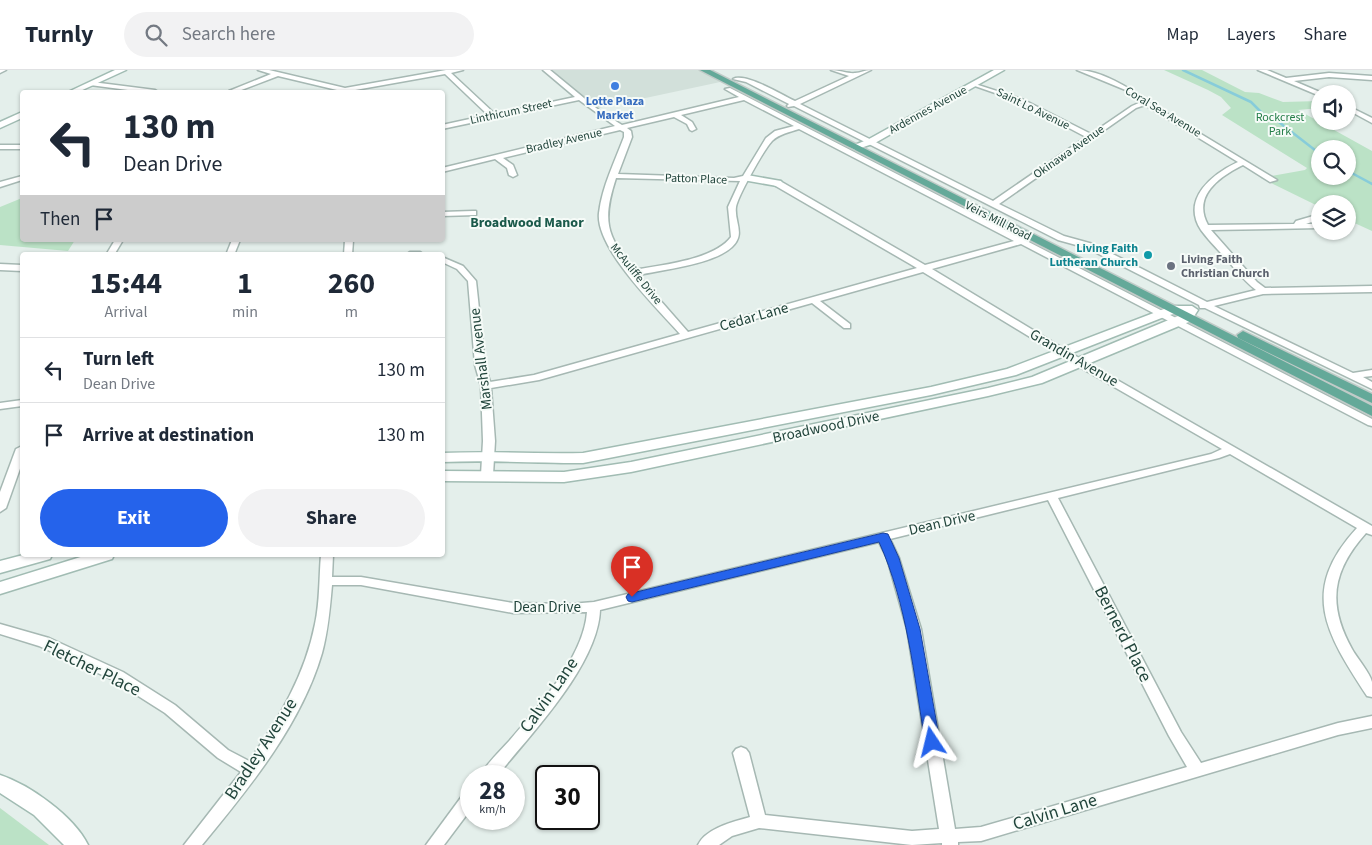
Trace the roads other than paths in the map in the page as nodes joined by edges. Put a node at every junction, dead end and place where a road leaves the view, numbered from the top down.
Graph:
1 (122, 70) edge
2 (261, 70) edge
3 (291, 70) edge
4 (460, 70) edge
5 (546, 70) edge
6 (704, 70) edge
7 (718, 70) edge
8 (834, 70) edge
9 (868, 70) edge
10 (1000, 70) edge
11 (1080, 70) edge
12 (1261, 70) edge
13 (446, 72) junction
14 (1327, 72) edge
15 (278, 74) junction
16 (856, 76) junction
17 (1372, 78) edge
18 (1286, 80) junction
19 (92, 84) junction
20 (974, 84) junction
21 (728, 89) dead end
22 (77, 90) edge
23 (138, 90) edge
24 (236, 90) edge
25 (344, 90) joint
26 (1311, 90) edge
27 (579, 98) junction
28 (743, 98) junction
29 (1146, 103) junction
30 (785, 108) junction
31 (1356, 112) edge
32 (676, 115) junction
33 (20, 116) edge
34 (493, 116) junction
35 (1372, 121) edge
36 (0, 125) edge
37 (445, 126) edge
38 (800, 126) junction
39 (622, 127) junction
40 (692, 129) dead end
41 (1091, 136) junction
42 (863, 145) junction
43 (0, 147) edge
44 (20, 147) edge
45 (497, 157) junction
46 (1244, 162) junction
47 (753, 167) junction
48 (445, 169) edge
49 (513, 175) dead end
50 (615, 176) junction
51 (747, 178) junction
52 (20, 179) edge
53 (1273, 180) dead end
54 (777, 183) junction
55 (0, 185) edge
56 (994, 204) junction
57 (473, 213) dead end
58 (445, 214) edge
59 (1311, 219) edge
60 (1297, 226) junction
61 (1311, 226) edge
62 (1204, 228) junction
63 (1022, 241) junction
64 (445, 260) edge
65 (0, 267) edge
66 (20, 268) edge
67 (925, 269) junction
68 (633, 272) junction
69 (1372, 289) edge
70 (1263, 290) junction
71 (814, 300) junction
72 (1205, 305) junction
73 (1177, 315) junction
74 (847, 326) dead end
75 (687, 336) junction
76 (1063, 353) junction
77 (1080, 363) junction
78 (1372, 373) edge
79 (1352, 376) junction
80 (486, 386) junction
81 (1372, 386) edge
82 (1372, 399) edge
83 (20, 403) edge
84 (0, 406) edge
85 (1372, 412) edge
86 (1372, 423) edge
87 (1232, 449) junction
88 (20, 453) edge
89 (488, 456) junction
90 (445, 458) edge
91 (487, 475) junction
92 (445, 476) edge
93 (4, 482) edge
94 (1052, 497) junction
95 (0, 508) edge
96 (1368, 529) edge
97 (883, 537) junction
98 (37, 557) edge
99 (100, 557) edge
100 (327, 557) edge
101 (0, 567) edge
102 (325, 581) junction
103 (0, 588) edge
104 (594, 607) junction
105 (0, 629) edge
106 (1372, 692) edge
107 (1372, 722) edge
108 (741, 753) dead end
109 (497, 765) edge
110 (251, 770) junction
111 (1197, 770) junction
112 (0, 783) edge
113 (460, 811) edge
114 (759, 821) junction
115 (949, 840) edge
116 (77, 845) edge
117 (192, 845) edge
118 (434, 845) edge
119 (706, 845) edge

1 - 19 street
2 - 15 street
3 - 15 street
4 - 13 street
5 - 27 street
6 - 30 main road, Veirs Mill Road
7 - 30 main road, Veirs Mill Road
8 - 16 street
9 - 16 street
10 - 20 street, Ardennes Avenue
11 - 29 street, Coral Sea Avenue
12 - 18 street
13 - 25 street
13 - 34 street
14 - 17 street
14 - 18 street
15 - 24 street
15 - 25 street
16 - 30 street
18 - 26 street
19 - 22 street
19 - 23 street
20 - 41 street, Saint Lo Avenue
20 - 42 street, Ardennes Avenue
21 - 28 street, Veirs Mill Road
27 - 34 street, Linthicum Street
27 - 39 street
28 - 30 street, Veirs Mill Road
28 - 32 street, Bradley Avenue
29 - 41 street, Okinawa Avenue
29 - 46 street, Coral Sea Avenue
30 - 38 street, Veirs Mill Road
30 - 42 main road, Veirs Mill Road
31 - 35 street
32 - 39 street, Bradley Avenue
32 - 40 street
33 - 36 street
34 - 37 street, Linthicum Street
38 - 47 street
38 - 63 street, Veirs Mill Road
39 - 45 street, Bradley Avenue
39 - 50 street, McAuliffe Drive
41 - 56 street, Okinawa Avenue
42 - 56 street, Veirs Mill Road
42 - 73 main road, Veirs Mill Road
42 - 73 main road, Veirs Mill Road
43 - 44 street
45 - 48 street, Bradley Avenue
45 - 49 street
46 - 53 street, Coral Sea Avenue
46 - 62 street
47 - 51 street
47 - 54 street
50 - 51 street, Patton Place
50 - 68 street, McAuliffe Drive
51 - 54 street, Patton Place
51 - 68 street
52 - 55 street
54 - 67 street, Grandin Avenue
56 - 72 street, Veirs Mill Road
57 - 58 street
59 - 60 street
60 - 61 street
60 - 62 street
62 - 70 street
63 - 67 street, Cedar Lane
63 - 73 street, Veirs Mill Road
64 - 80 street, Marshall Avenue
65 - 66 street
67 - 71 street, Cedar Lane
67 - 76 street, Grandin Avenue
68 - 75 street, McAuliffe Drive
69 - 70 street, Broadwood Drive
70 - 72 street, Broadwood Drive
71 - 74 street
71 - 75 street, Cedar Lane
72 - 73 street, Broadwood Drive
72 - 79 street, Veirs Mill Road
73 - 76 street, Broadwood Drive
73 - 77 street, Broadwood Drive
73 - 82 main road, Veirs Mill Road
73 - 85 main road, Veirs Mill Road
73 - 86 street, Veirs Mill Road
75 - 80 street, Cedar Lane
76 - 77 street, Grandin Avenue
76 - 89 street, Broadwood Drive
77 - 87 street, Grandin Avenue
77 - 91 street, Broadwood Drive
78 - 79 street
79 - 81 street, Veirs Mill Road
80 - 89 street, Marshall Avenue
83 - 84 street
87 - 94 street, Dean Drive
87 - 96 street, Grandin Avenue
88 - 93 street
89 - 90 street, Broadwood Drive
89 - 91 street, Marshall Avenue
91 - 92 street, Broadwood Drive
93 - 95 street
94 - 97 street, Dean Drive
94 - 111 street, Bernerd Place
96 - 106 street
97 - 104 street, Dean Drive
97 - 115 street
98 - 101 street
99 - 103 street
100 - 102 street, Bradley Avenue
102 - 104 street, Dean Drive
102 - 110 street, Bradley Avenue
104 - 109 street, Calvin Lane
105 - 110 street, Fletcher Place
107 - 111 street, Calvin Lane
108 - 114 street
110 - 117 street, Bradley Avenue
111 - 115 street, Calvin Lane
112 - 116 street
113 - 118 street
114 - 115 street, Calvin Lane
114 - 119 street, Calvin Lane

